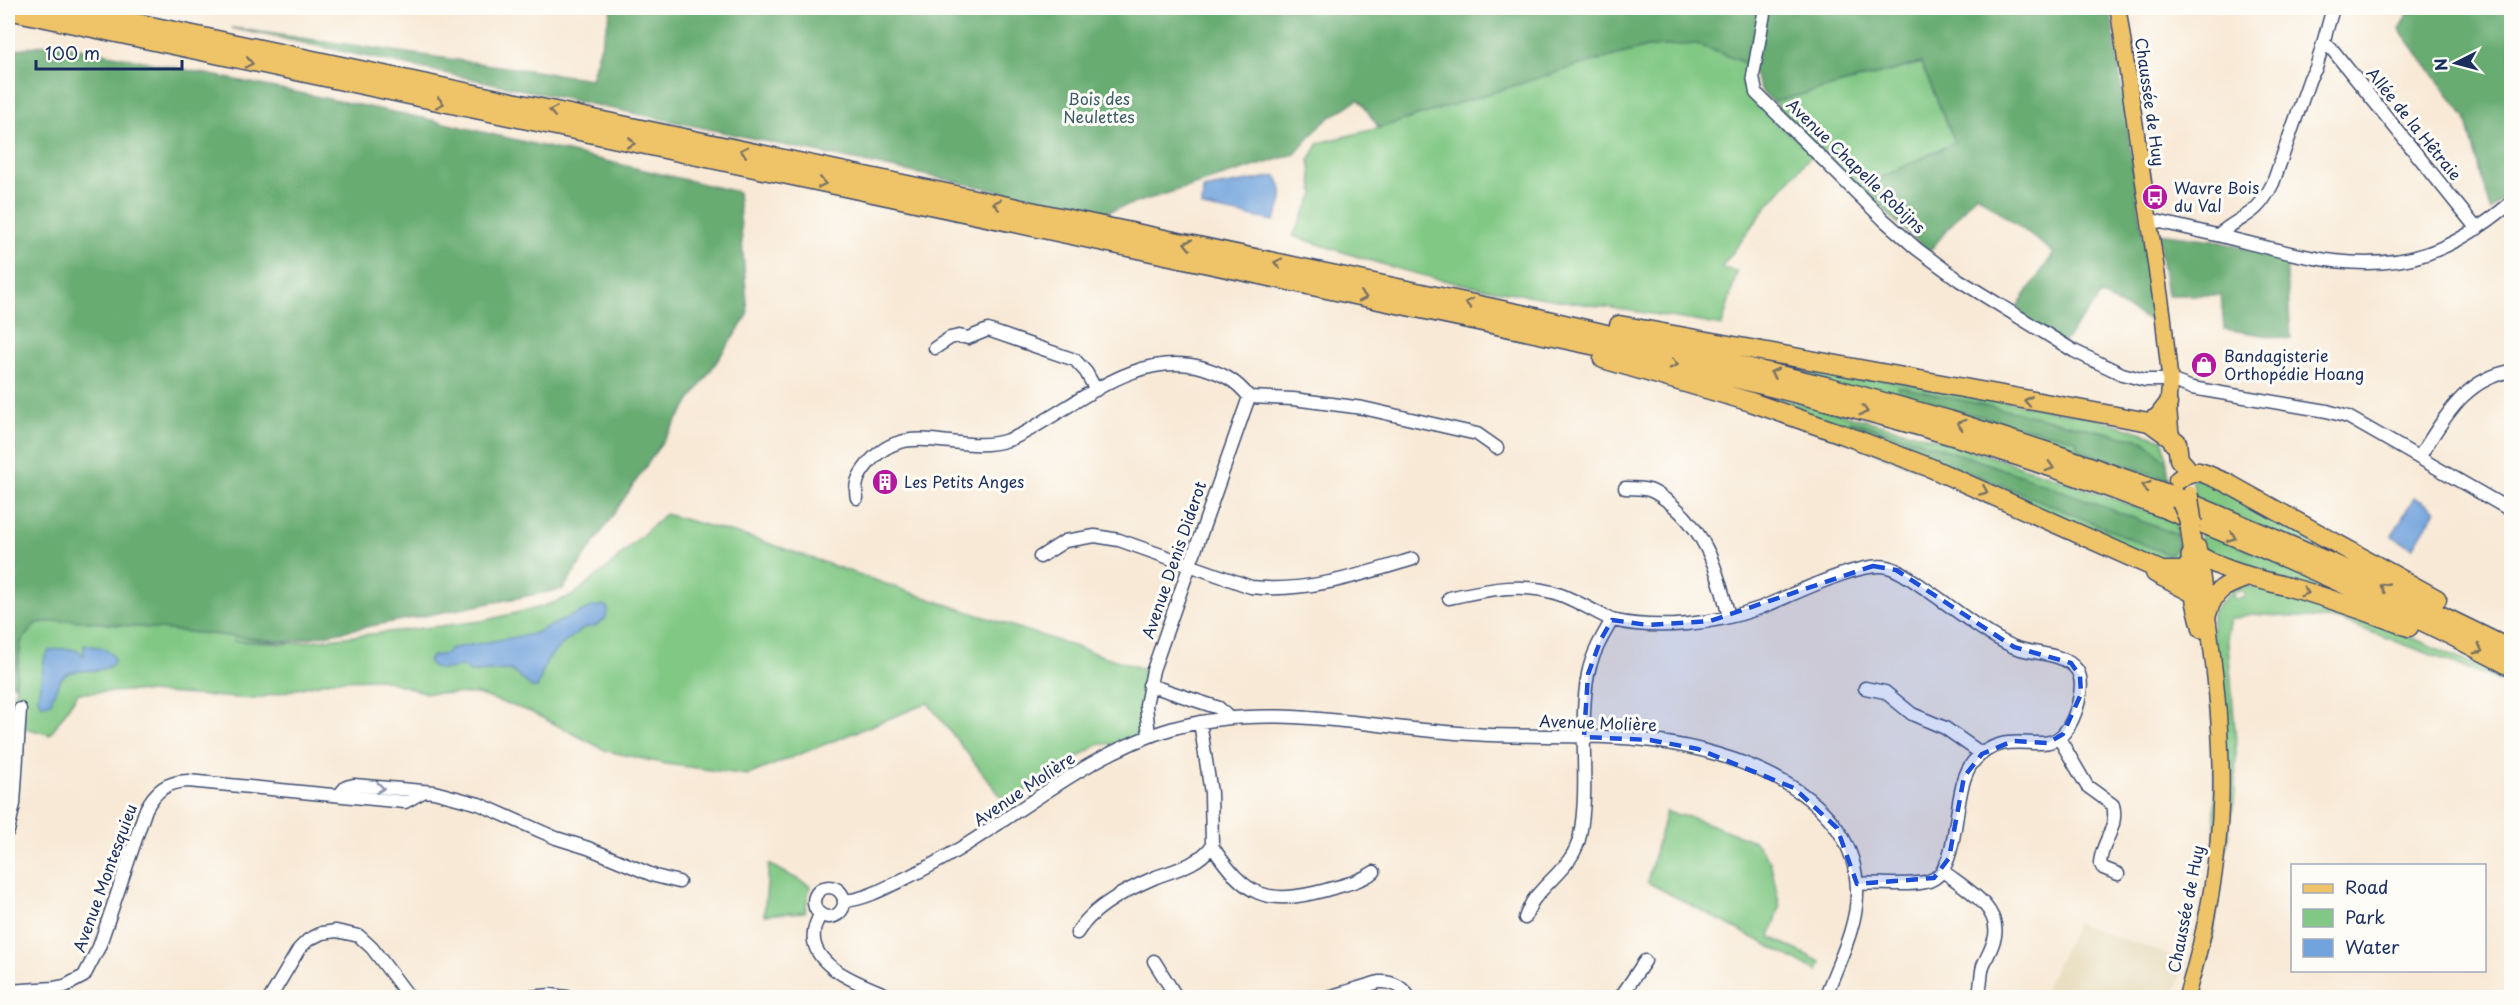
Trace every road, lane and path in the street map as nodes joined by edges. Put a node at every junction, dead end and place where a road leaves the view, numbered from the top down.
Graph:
1 (65, 8) edge
2 (1765, 8) edge
3 (2118, 8) edge
4 (2333, 8) edge
5 (8, 10) edge
6 (2323, 43) junction
7 (2511, 202) edge
8 (2148, 219) junction
9 (2477, 229) junction
10 (2218, 235) junction
11 (1521, 322) junction
12 (935, 348) dead end
13 (2511, 371) edge
14 (2170, 380) junction
15 (1096, 390) junction
16 (1249, 397) junction
17 (2168, 404) junction
18 (2150, 422) junction
19 (2171, 436) junction
20 (1497, 448) dead end
21 (2419, 457) junction
22 (2183, 480) junction
23 (1625, 488) dead end
24 (857, 498) dead end
25 (2511, 511) edge
26 (1040, 557) dead end
27 (1413, 559) dead end
28 (2133, 559) junction
29 (2194, 560) junction
30 (1190, 566) junction
31 (2248, 578) junction
32 (2193, 593) junction
33 (1449, 598) dead end
34 (2207, 614) junction
35 (1729, 616) junction
36 (1612, 620) junction
37 (2447, 633) junction
38 (2511, 641) edge
39 (2511, 650) edge
40 (2511, 667) edge
41 (2214, 682) junction
42 (1149, 685) junction
43 (1865, 688) dead end
44 (20, 709) dead end
45 (1228, 717) junction
46 (1200, 722) junction
47 (1149, 736) junction
48 (1584, 737) junction
49 (2059, 738) junction
50 (1982, 753) junction
51 (8, 831) edge
52 (1212, 846) junction
53 (1943, 871) junction
54 (1374, 872) dead end
55 (2118, 874) dead end
56 (679, 882) dead end
57 (1857, 884) junction
58 (844, 901) junction
59 (820, 914) junction
60 (1526, 918) dead end
61 (1077, 933) dead end
62 (1154, 961) dead end
63 (1645, 961) dead end
64 (8, 991) edge
65 (270, 998) edge
66 (410, 998) edge
67 (519, 998) edge
68 (574, 998) edge
69 (894, 998) edge
70 (1177, 998) edge
71 (1325, 998) edge
72 (1410, 998) edge
73 (1620, 998) edge
74 (1825, 998) edge
75 (1977, 998) edge
76 (2186, 998) edge

11 -> 1 highway
2 - 14 street, Avenue Chapelle Robijns
3 - 8 main road, Chaussée de Huy
4 - 6 street
5 -> 11 highway
6 - 9 street, Allée de la Hêtraie
6 - 10 street
7 - 9 street
8 - 10 street
8 - 14 main road, Chaussée de Huy
9 - 10 street
18 -> 11 highway
11 -> 28 highway
11 -> 37 highway
39 -> 11 highway
12 - 15 street
13 - 21 street
14 - 17 main road, Chaussée de Huy
14 - 21 street
14 - 22 main road, Chaussée de Huy
15 - 16 street
15 - 24 street
16 - 20 street
16 - 30 street, Avenue Denis Diderot
17 - 18 highway
17 - 19 main road, Chaussée de Huy
18 - 19 highway
19 - 22 highway
21 - 25 street
22 - 29 highway, bridge
22 - 38 highway
23 - 35 street
26 - 30 street
27 - 30 street
28 - 29 highway
28 - 32 highway
29 - 31 highway
29 - 32 main road, Chaussée de Huy
29 - 34 main road, Chaussée de Huy
30 - 42 street, Avenue Denis Diderot
31 - 34 highway
31 -> 37 highway
32 - 41 main road, Chaussée de Huy
33 - 36 street
34 - 41 main road, Chaussée de Huy
35 - 36 street
35 - 49 street
36 - 48 street
37 -> 40 highway
41 - 76 main road, Chaussée de Huy
42 - 45 street
42 - 47 street, Avenue Denis Diderot
43 - 50 street
44 - 51 street
45 - 46 street, Avenue Molière
45 - 48 street, Avenue Molière
46 - 47 street, Avenue Molière
46 - 52 street
47 - 58 street, Avenue Molière
48 - 57 street, Avenue Molière
48 - 60 street
49 - 50 street
49 - 55 street
50 - 53 street
52 - 54 street
52 - 61 street
53 - 57 street
53 - 75 street
56 - 64 street, Avenue Montesquieu
57 - 74 street, Avenue Molière
58 - 59 street, Avenue Molière
58 - 59 street
59 - 69 street
62 - 70 street
63 - 73 street
65 - 66 street
67 - 68 street
71 - 72 street

